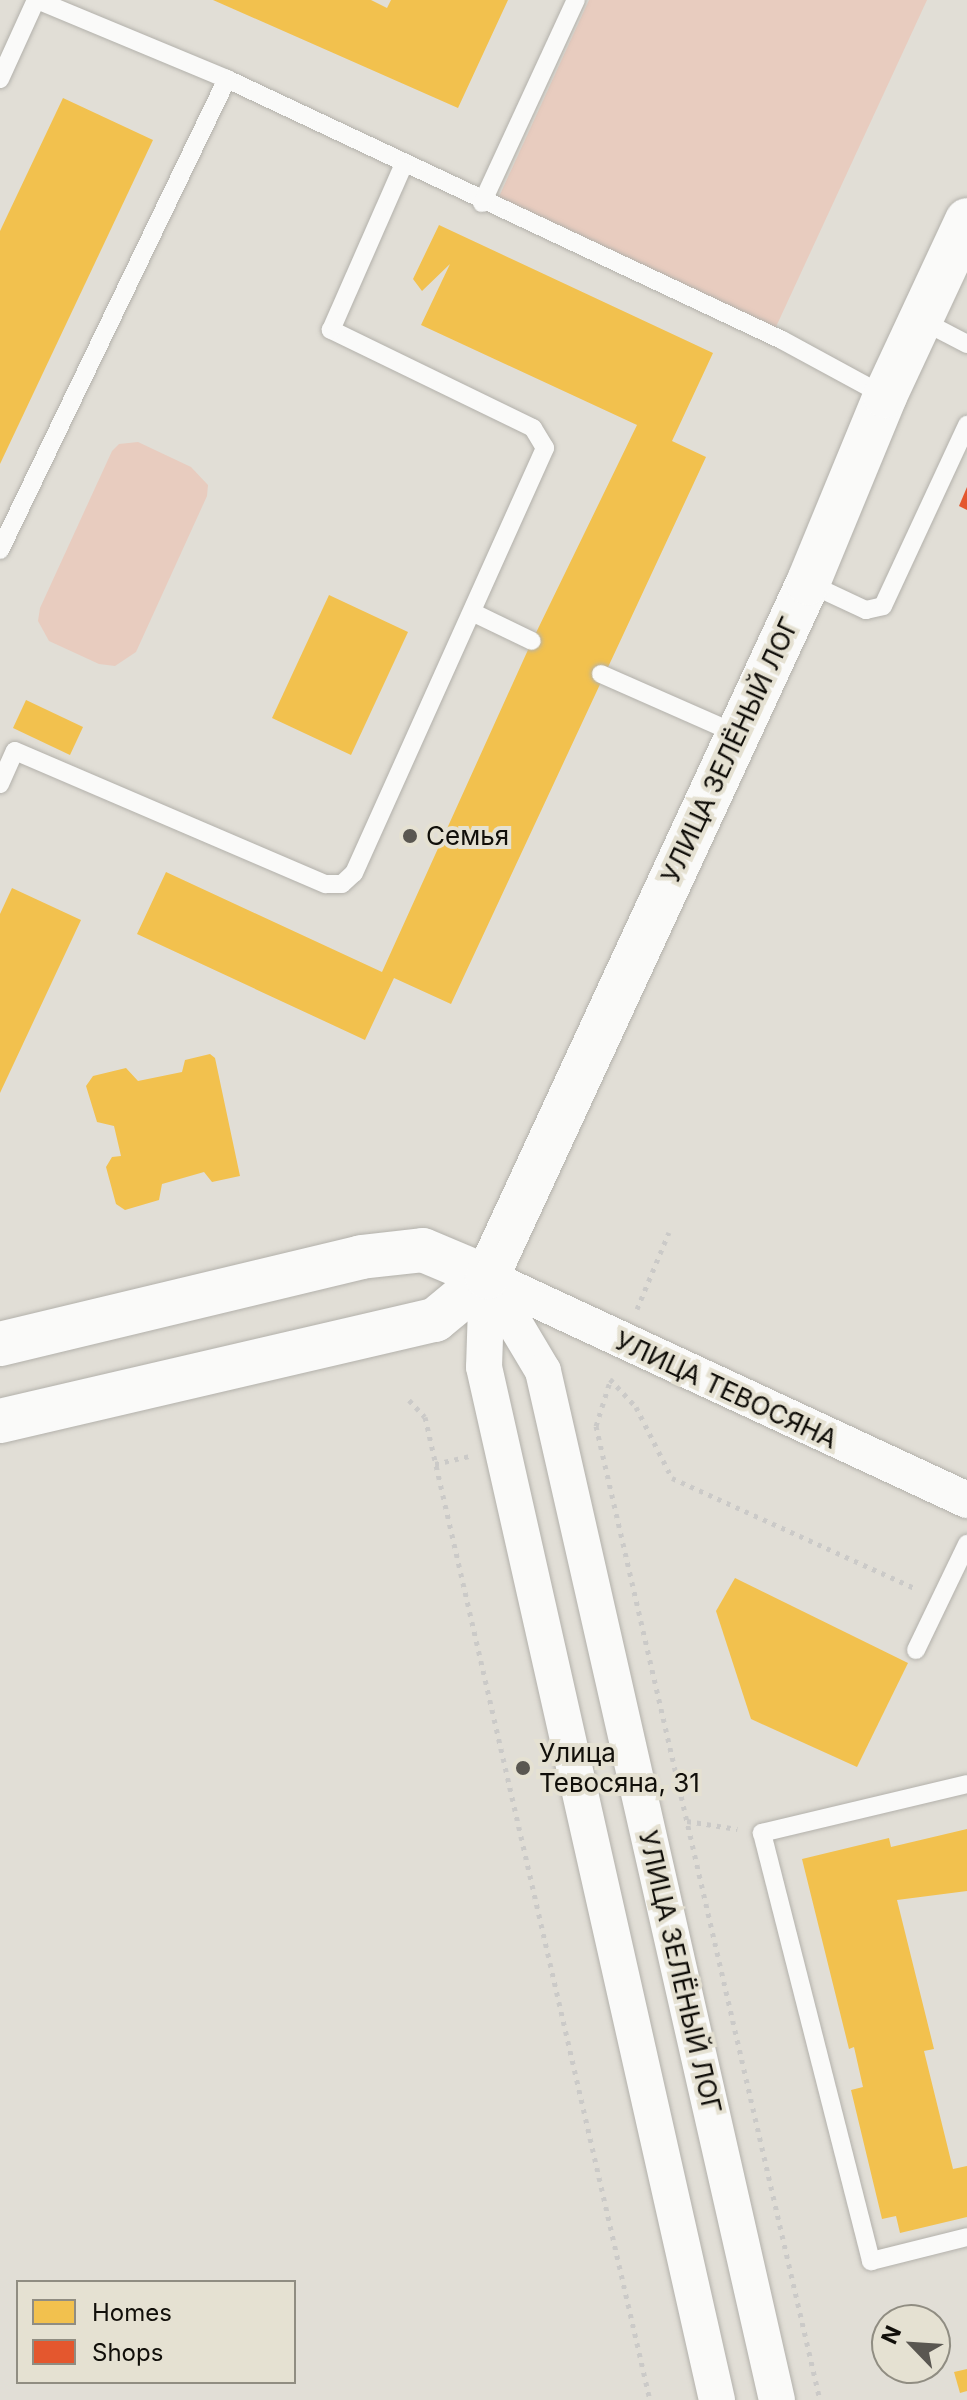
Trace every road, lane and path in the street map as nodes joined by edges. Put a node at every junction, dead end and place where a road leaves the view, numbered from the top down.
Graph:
1 (36, 0) edge
2 (576, 0) edge
3 (0, 79) edge
4 (227, 79) junction
5 (403, 166) junction
6 (482, 203) junction
7 (967, 220) edge
8 (921, 320) junction
9 (967, 344) edge
10 (885, 396) junction
11 (967, 425) edge
12 (0, 550) edge
13 (808, 583) junction
14 (474, 613) junction
15 (532, 641) dead end
16 (601, 674) dead end
17 (737, 734) junction
18 (8, 746) edge
19 (0, 784) edge
20 (487, 1277) junction
21 (0, 1344) edge
22 (610, 1379) dead end
23 (409, 1400) dead end
24 (0, 1421) edge
25 (596, 1426) dead end
26 (967, 1500) edge
27 (967, 1544) edge
28 (940, 1599) junction
29 (916, 1650) dead end
30 (967, 1784) edge
31 (687, 1821) junction
32 (762, 1833) junction
33 (967, 2237) edge
34 (650, 2400) edge
35 (717, 2400) edge
36 (777, 2400) edge
37 (820, 2400) edge

1 - 3 lane
1 - 4 lane
2 - 6 lane
4 - 5 lane
4 - 12 lane
5 - 6 lane
5 - 14 lane
6 - 10 lane
7 - 8 street, УЛИЦА ЗЕЛЁНЫЙ ЛОГ
8 - 9 lane
8 - 10 street, УЛИЦА ЗЕЛЁНЫЙ ЛОГ
10 - 13 street, УЛИЦА ЗЕЛЁНЫЙ ЛОГ
11 - 13 lane
13 - 17 street, УЛИЦА ЗЕЛЁНЫЙ ЛОГ
14 - 15 lane
14 - 18 lane
16 - 17 lane
17 - 20 street, УЛИЦА ЗЕЛЁНЫЙ ЛОГ
18 - 19 lane
20 - 21 street, УЛИЦА ТЕВОСЯНА
20 - 24 street
20 - 26 street, УЛИЦА ТЕВОСЯНА
20 - 35 street, УЛИЦА ЗЕЛЁНЫЙ ЛОГ
20 - 36 street, УЛИЦА ЗЕЛЁНЫЙ ЛОГ
22 - 28 path
23 - 34 path
25 - 31 path
27 - 28 lane
28 - 29 lane
30 - 32 lane
31 - 32 path
31 - 37 path
32 - 33 lane

